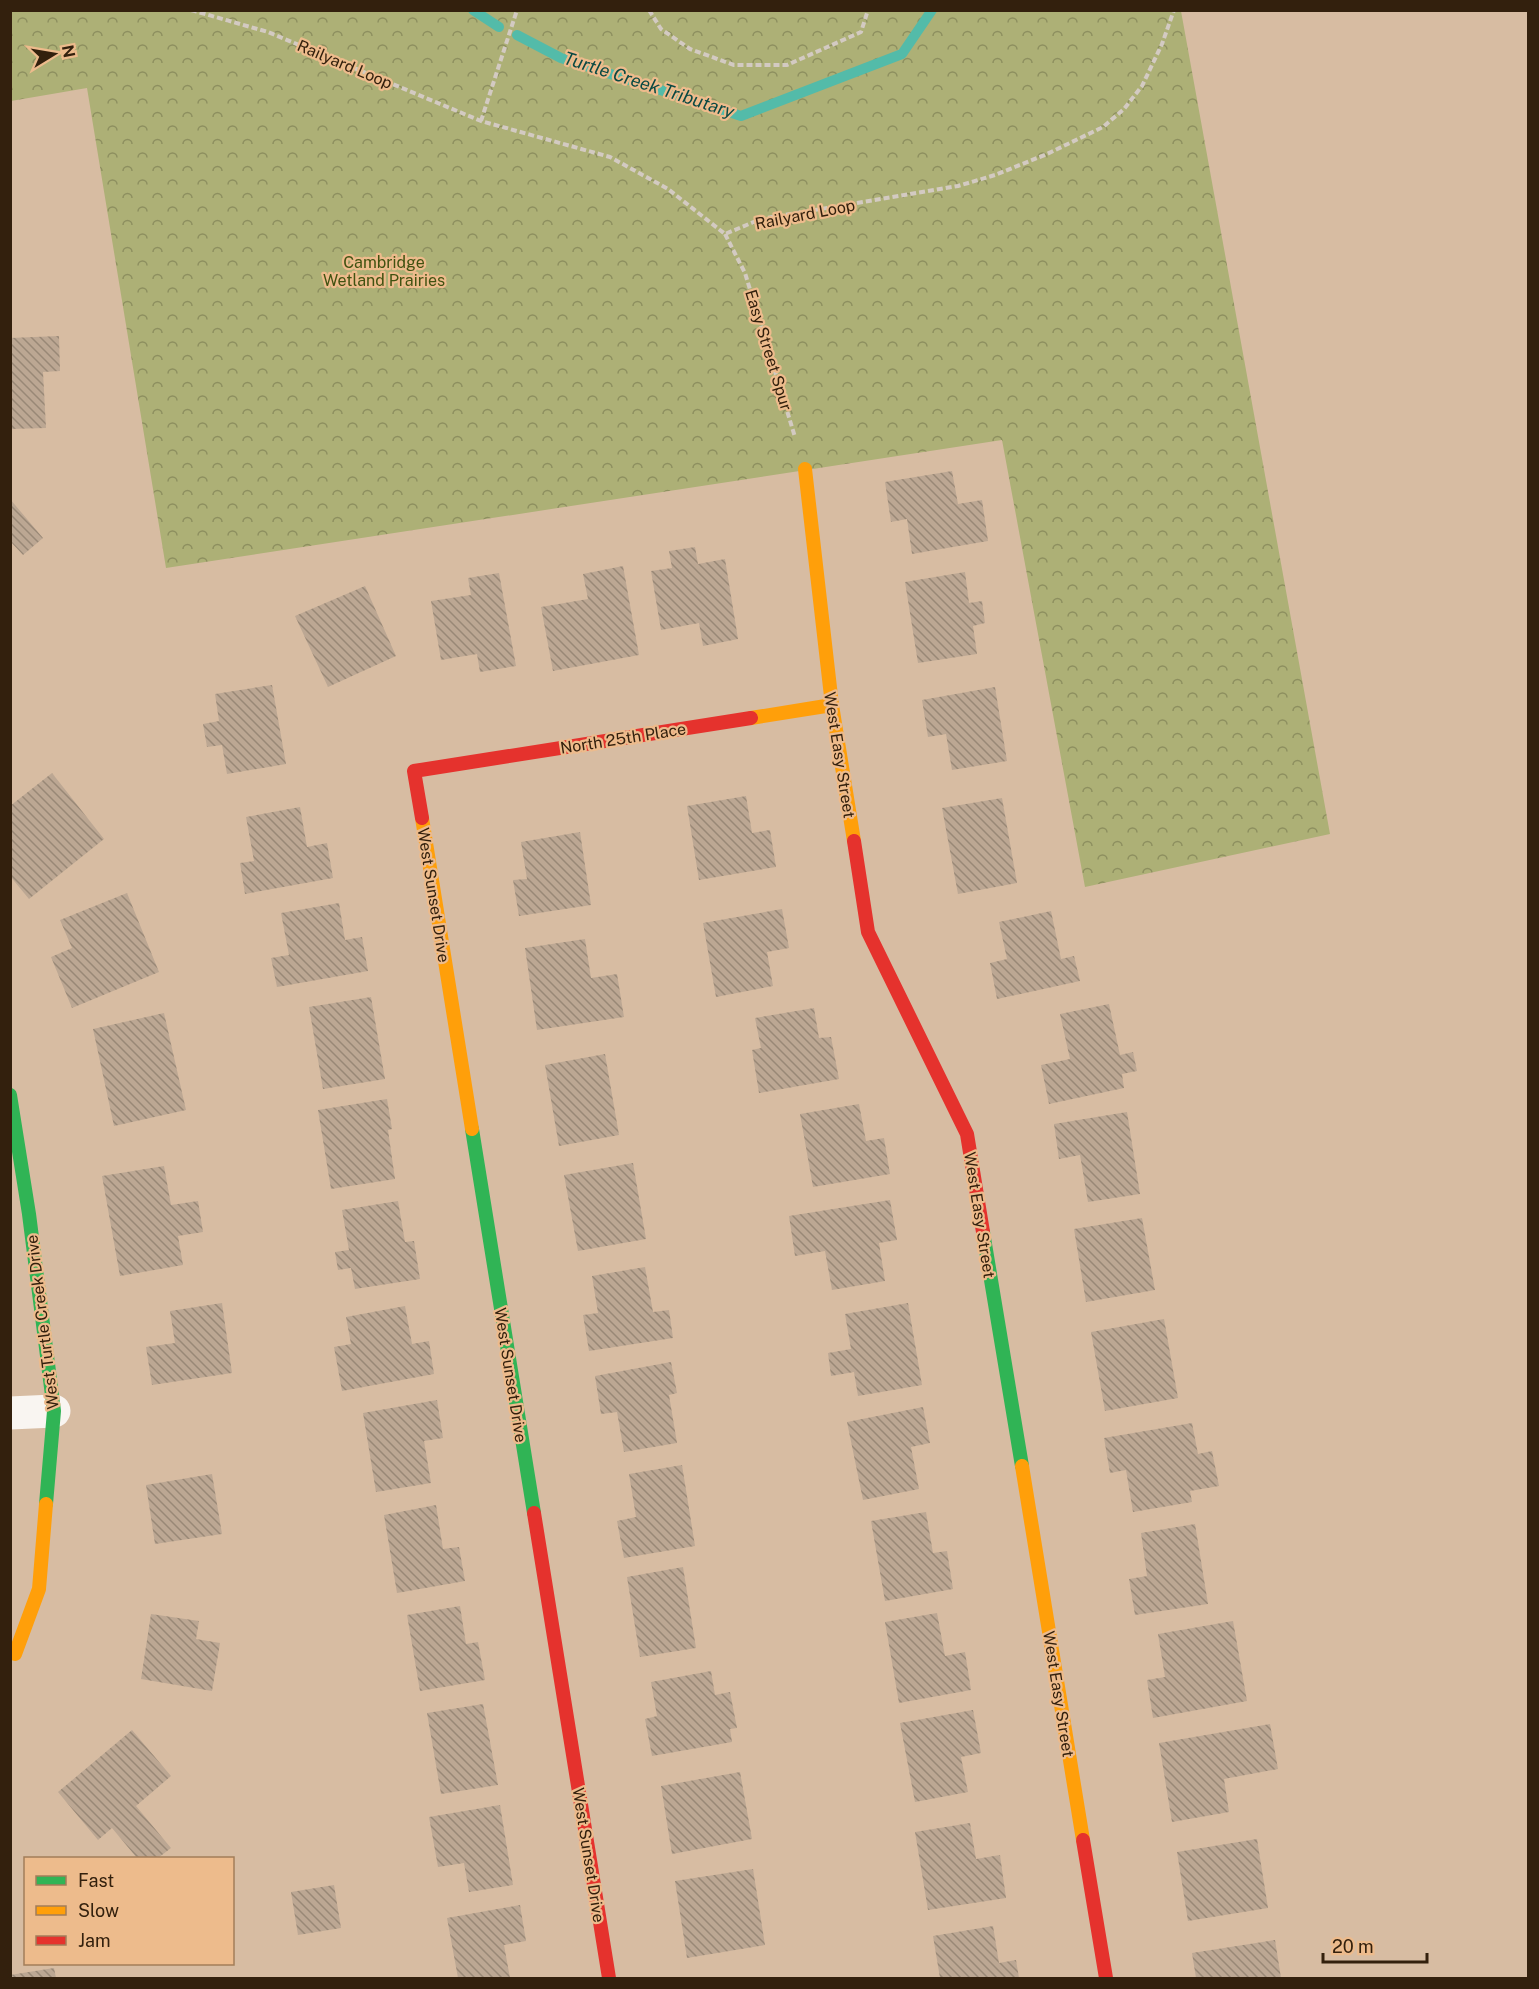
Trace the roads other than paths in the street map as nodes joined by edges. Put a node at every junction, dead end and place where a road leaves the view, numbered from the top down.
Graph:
1 (805, 469) road end
2 (832, 705) junction
3 (414, 771) joint
4 (10, 1095) edge
5 (54, 1411) junction
6 (10, 1413) edge
7 (15, 1654) dead end
8 (609, 1978) edge
9 (1106, 1978) edge

1 - 2 street, West Easy Street
2 - 3 street, North 25th Place
2 - 9 street, West Easy Street
3 - 8 street, West Sunset Drive
4 - 5 street, West Turtle Creek Drive
5 - 6 street
5 - 7 street, West Turtle Creek Drive

